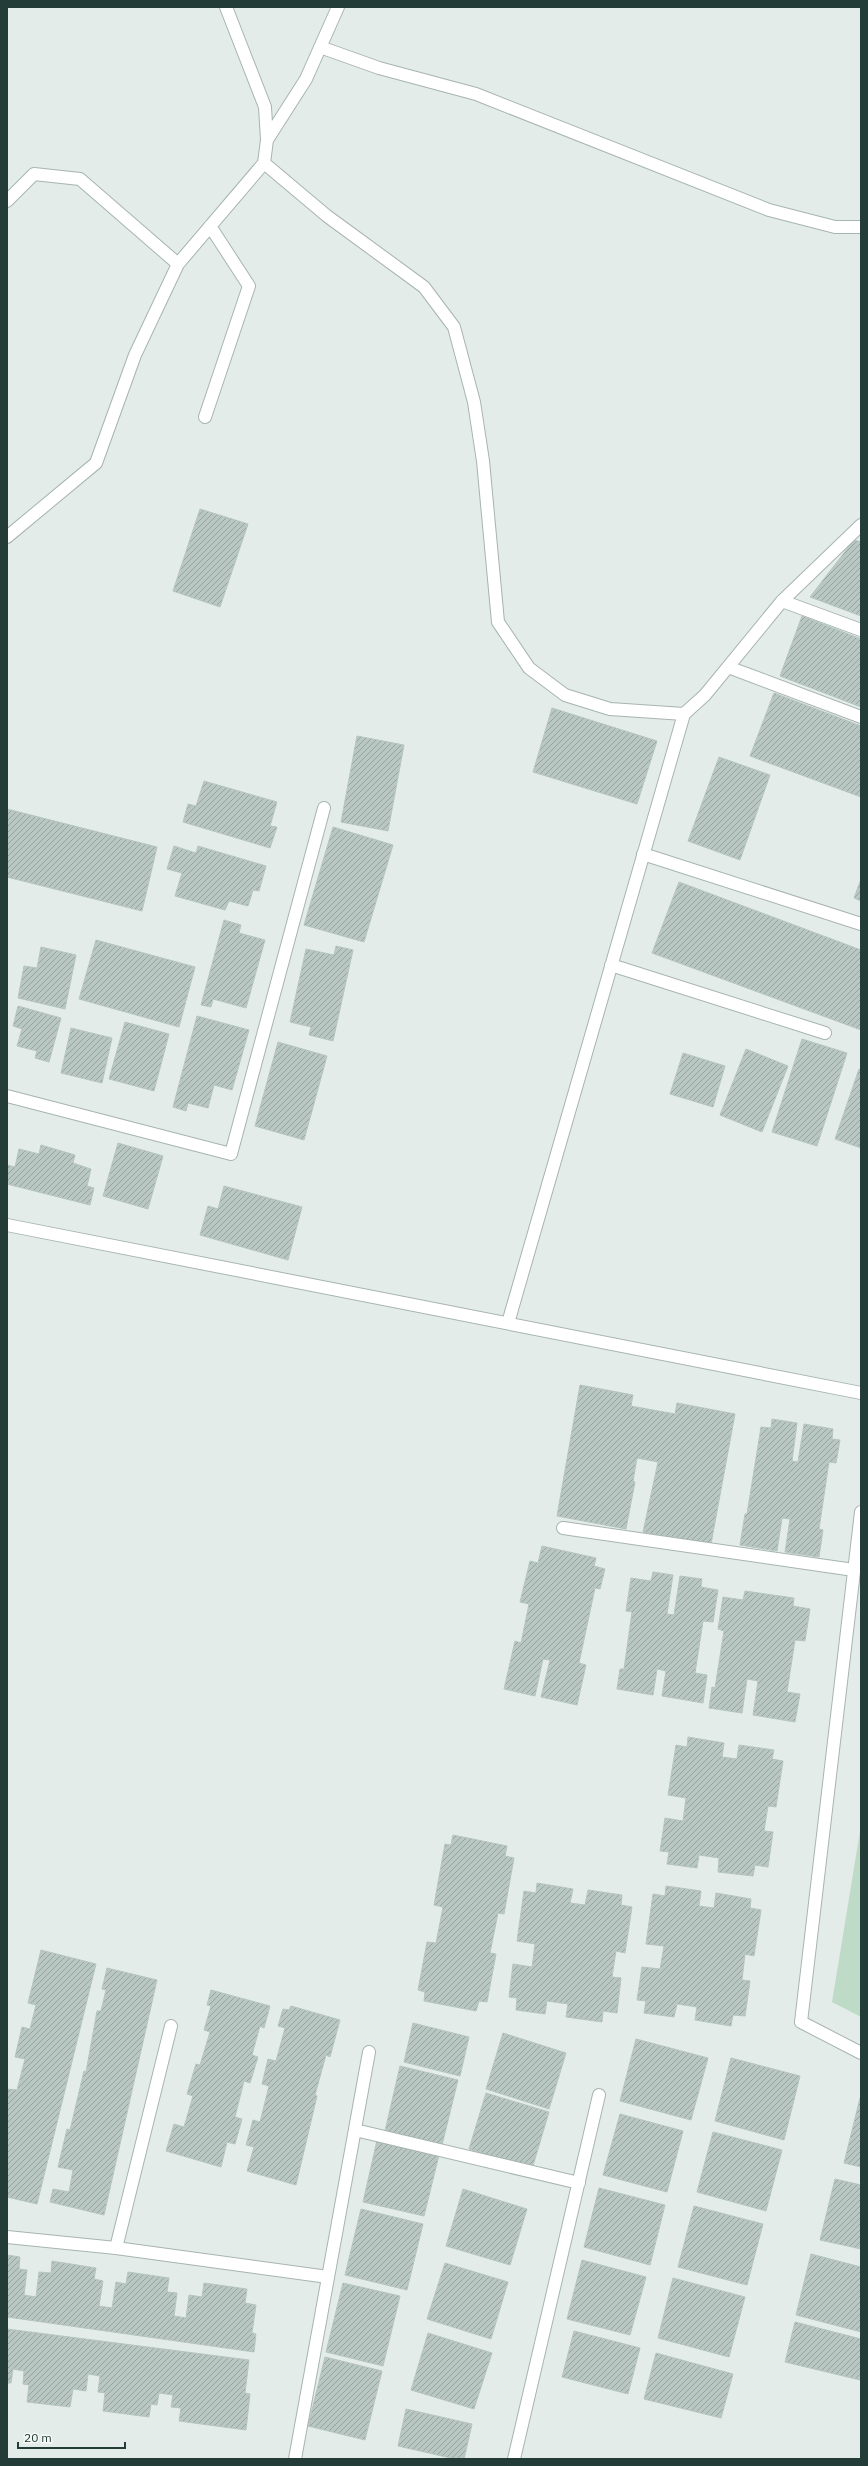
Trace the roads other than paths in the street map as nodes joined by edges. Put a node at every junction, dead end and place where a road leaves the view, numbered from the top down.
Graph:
1 (226, 7) edge
2 (338, 7) edge
3 (320, 47) junction
4 (267, 140) junction
5 (264, 163) junction
6 (7, 201) edge
7 (210, 226) junction
8 (861, 227) edge
9 (178, 264) junction
10 (205, 417) dead end
11 (858, 531) edge
12 (7, 537) edge
13 (782, 601) junction
14 (861, 630) edge
15 (728, 667) junction
16 (684, 714) junction
17 (861, 716) edge
18 (324, 808) dead end
19 (643, 854) junction
20 (861, 924) edge
21 (611, 966) junction
22 (825, 1033) dead end
23 (7, 1096) edge
24 (7, 1225) edge
25 (508, 1324) junction
26 (861, 1393) edge
27 (861, 1512) edge
28 (562, 1528) dead end
29 (854, 1570) junction
30 (171, 2026) dead end
31 (370, 2052) dead end
32 (861, 2053) edge
33 (599, 2095) dead end
34 (355, 2130) junction
35 (579, 2183) junction
36 (7, 2237) edge
37 (116, 2248) junction
38 (328, 2276) junction
39 (295, 2459) edge
40 (514, 2459) edge

1 - 4 street
2 - 3 street
3 - 4 street
3 - 8 street
4 - 5 street
5 - 7 street
5 - 16 street
6 - 9 street
7 - 9 street
7 - 10 street
9 - 12 street
11 - 13 street
13 - 14 street
13 - 15 street
15 - 16 street
15 - 17 street
16 - 19 street
18 - 23 street
19 - 20 street
19 - 21 street
21 - 22 street
21 - 25 street
24 - 25 street
25 - 26 street
27 - 29 street
28 - 29 street
29 - 32 street
30 - 37 street
31 - 34 street
33 - 35 street
34 - 35 street
34 - 38 street
35 - 40 street
36 - 37 street
37 - 38 street
38 - 39 street

